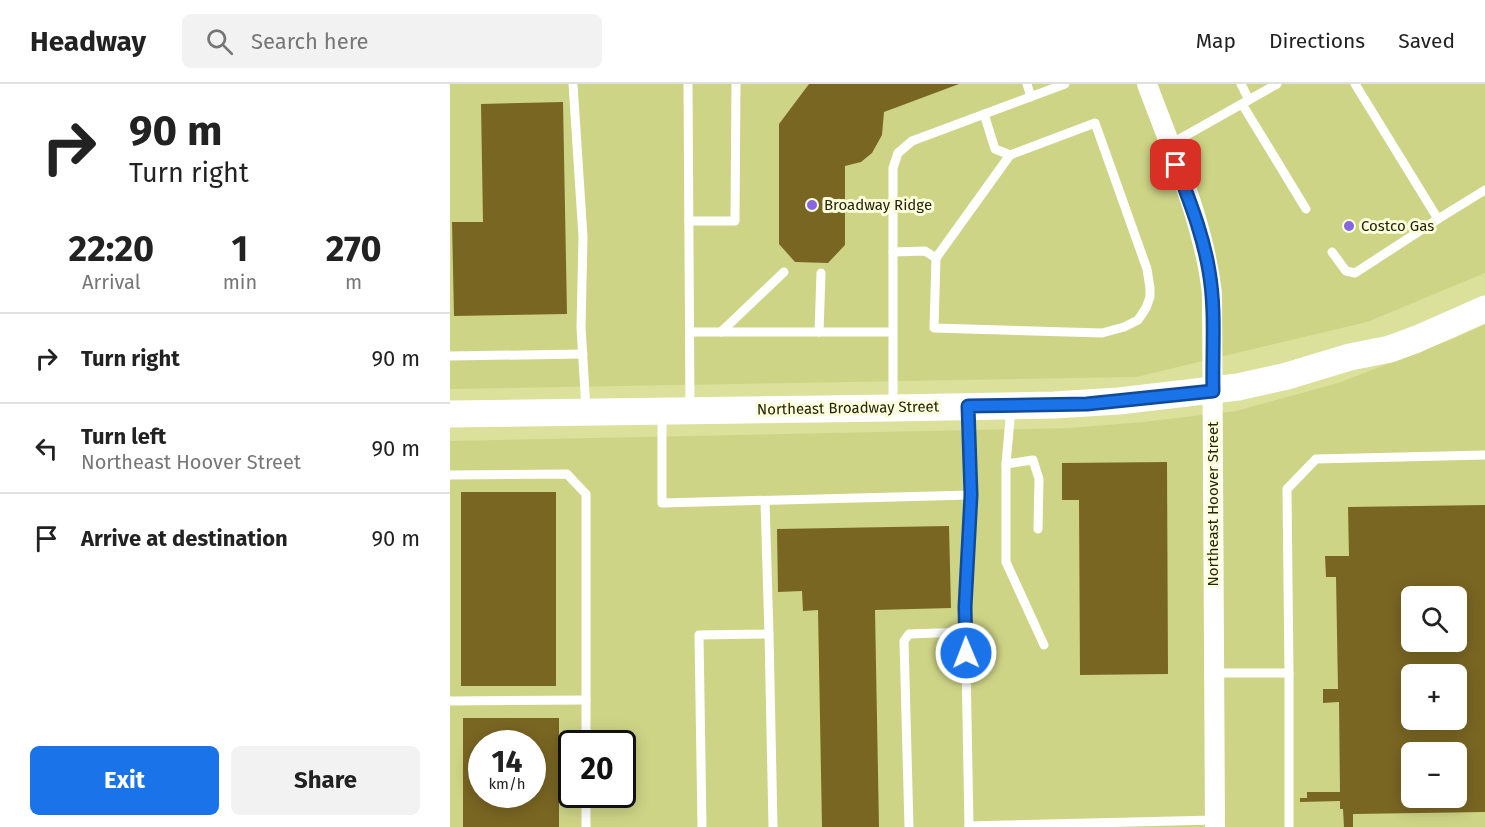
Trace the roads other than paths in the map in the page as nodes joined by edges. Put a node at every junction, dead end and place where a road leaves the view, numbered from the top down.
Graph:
1 (573, 84) edge
2 (688, 84) edge
3 (736, 84) edge
4 (1027, 84) edge
5 (1065, 84) edge
6 (1147, 84) edge
7 (1241, 84) edge
8 (1277, 84) edge
9 (1354, 84) edge
10 (1031, 97) junction
11 (1246, 102) junction
12 (984, 114) junction
13 (1169, 145) junction
14 (1010, 155) junction
15 (1485, 189) edge
16 (1306, 209) dead end
17 (1438, 219) junction
18 (689, 221) junction
19 (893, 252) junction
20 (1332, 252) dead end
21 (936, 258) junction
22 (784, 272) dead end
23 (821, 273) dead end
24 (1485, 291) edge
25 (1485, 309) edge
26 (690, 332) junction
27 (722, 332) junction
28 (819, 332) junction
29 (892, 332) junction
30 (583, 354) junction
31 (450, 356) edge
32 (1350, 357) junction
33 (1213, 391) junction
34 (968, 406) junction
35 (1011, 406) junction
36 (893, 408) junction
37 (662, 411) junction
38 (691, 411) junction
39 (586, 412) junction
40 (450, 414) edge
41 (1485, 455) edge
42 (1006, 464) junction
43 (450, 475) edge
44 (971, 495) junction
45 (765, 501) junction
46 (1038, 529) dead end
47 (966, 632) junction
48 (769, 634) junction
49 (1044, 645) dead end
50 (1214, 673) junction
51 (1289, 673) junction
52 (586, 700) junction
53 (450, 701) edge
54 (586, 730) edge
55 (586, 808) edge
56 (1215, 823) edge
57 (969, 826) edge
58 (586, 827) edge
59 (702, 827) edge
60 (773, 827) edge
61 (909, 827) edge
62 (1289, 827) edge

1 - 30 lane
2 - 18 lane
3 - 18 lane
4 - 10 lane
5 - 10 lane
6 - 13 street, Northeast Hoover Street
7 - 11 lane
8 - 11 lane
9 - 17 lane
10 - 12 lane
11 - 13 lane
11 - 16 lane
12 - 14 lane
12 - 19 lane
13 - 33 street, Northeast Hoover Street
14 - 21 lane
14 - 21 lane
15 - 17 lane
17 - 20 lane
18 - 26 lane
19 - 21 lane
19 - 29 lane
22 - 27 lane
23 - 28 lane
24 - 32 main road, Northeast Broadway Street
25 - 32 main road, Northeast Broadway Street
26 - 27 lane
26 - 38 lane
27 - 28 lane
28 - 29 lane
29 - 36 lane
30 - 31 lane
30 - 39 lane
32 - 33 main road, Northeast Broadway Street
33 - 35 main road, Northeast Broadway Street
33 - 50 street, Northeast Hoover Street
34 - 35 main road, Northeast Broadway Street
34 - 36 main road, Northeast Broadway Street
34 - 44 lane
35 - 42 lane
36 - 38 main road, Northeast Broadway Street
37 - 38 main road, Northeast Broadway Street
37 - 39 main road, Northeast Broadway Street
37 - 45 lane
39 - 40 main road, Northeast Broadway Street
41 - 51 lane
42 - 46 lane
42 - 49 lane
43 - 52 lane
44 - 45 lane
44 - 47 lane
45 - 48 lane
47 - 57 lane
47 - 61 lane
48 - 59 lane
48 - 60 lane
50 - 51 lane
50 - 56 street, Northeast Hoover Street
51 - 62 lane
52 - 53 lane
52 - 54 lane
55 - 58 lane
56 - 57 lane

